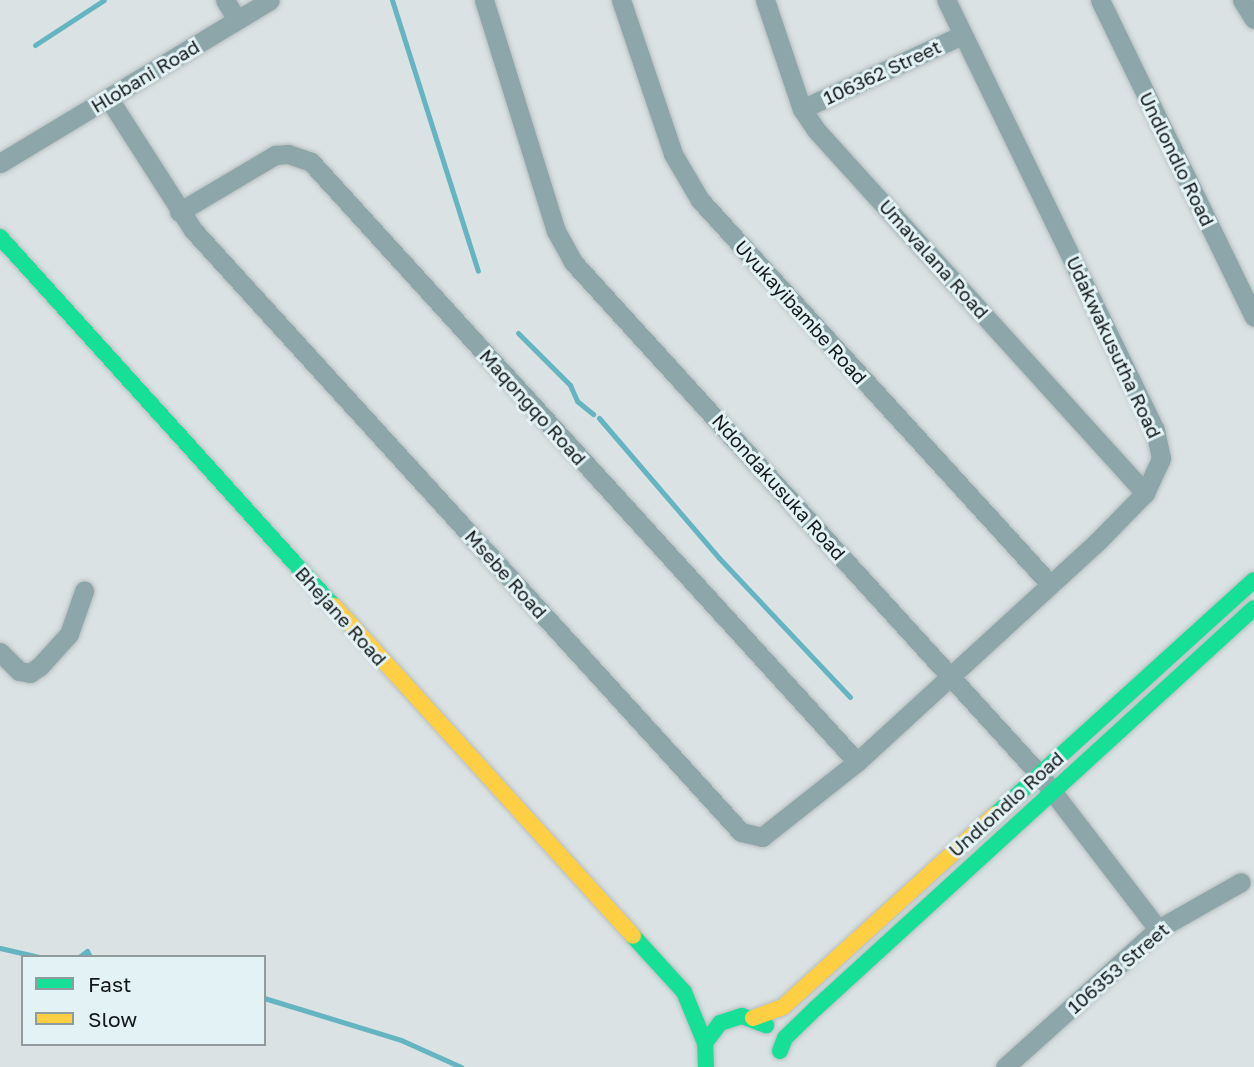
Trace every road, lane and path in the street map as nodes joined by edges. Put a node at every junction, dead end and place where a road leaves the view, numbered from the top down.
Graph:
1 (225, 0) edge
2 (270, 0) edge
3 (484, 0) edge
4 (621, 0) edge
5 (765, 0) edge
6 (946, 0) edge
7 (1100, 0) edge
8 (1242, 0) edge
9 (1254, 19) edge
10 (237, 20) junction
11 (962, 34) junction
12 (108, 99) junction
13 (802, 109) junction
14 (9, 150) edge
15 (0, 163) edge
16 (179, 212) junction
17 (0, 237) edge
18 (1254, 317) edge
19 (1145, 493) junction
20 (1254, 580) edge
21 (1049, 583) junction
22 (84, 591) dead end
23 (1254, 608) edge
24 (0, 652) edge
25 (952, 676) junction
26 (857, 762) junction
27 (1039, 774) junction
28 (1054, 793) junction
29 (1241, 882) dead end
30 (1158, 929) junction
31 (684, 992) junction
32 (735, 1016) junction
33 (753, 1017) junction
34 (703, 1057) edge
35 (779, 1061) edge
36 (1004, 1067) edge

1 - 10 street
2 - 10 street, Hlobani Road
3 - 25 street, Ndondakusuka Road
4 - 21 street, Uvukayibambe Road
5 - 13 street, Umavalana Road
6 - 11 street, Udakwakusutha Road
7 - 18 street, Undlondlo Road
8 - 9 street
10 - 12 street, Hlobani Road
11 - 13 street, 106362 Street
11 - 19 street, Udakwakusutha Road
12 - 14 street, Hlobani Road
12 - 16 street, Msebe Road
13 - 19 street, Umavalana Road
14 - 15 street, Hlobani Road
16 - 26 street, Maqongqo Road
16 - 26 street, Msebe Road
17 - 31 main road, Bhejane Road
19 - 21 street, Udakwakusutha Road
20 - 27 main road, Undlondlo Road
21 - 25 street, Udakwakusutha Road
22 - 24 street
23 - 28 main road, Undlondlo Road
25 - 26 street, Msebe Road
25 - 27 street, Ndondakusuka Road
27 - 28 street, Ndondakusuka Road
27 - 33 main road, Undlondlo Road
28 - 30 street, Ndondakusuka Road
28 - 35 main road, Undlondlo Road
29 - 30 street, 106353 Street
30 - 36 street, 106353 Street
31 - 32 main road, Bhejane Road
31 - 34 main road, Bhejane Road
32 - 33 main road
32 - 34 main road
33 - 35 main road

